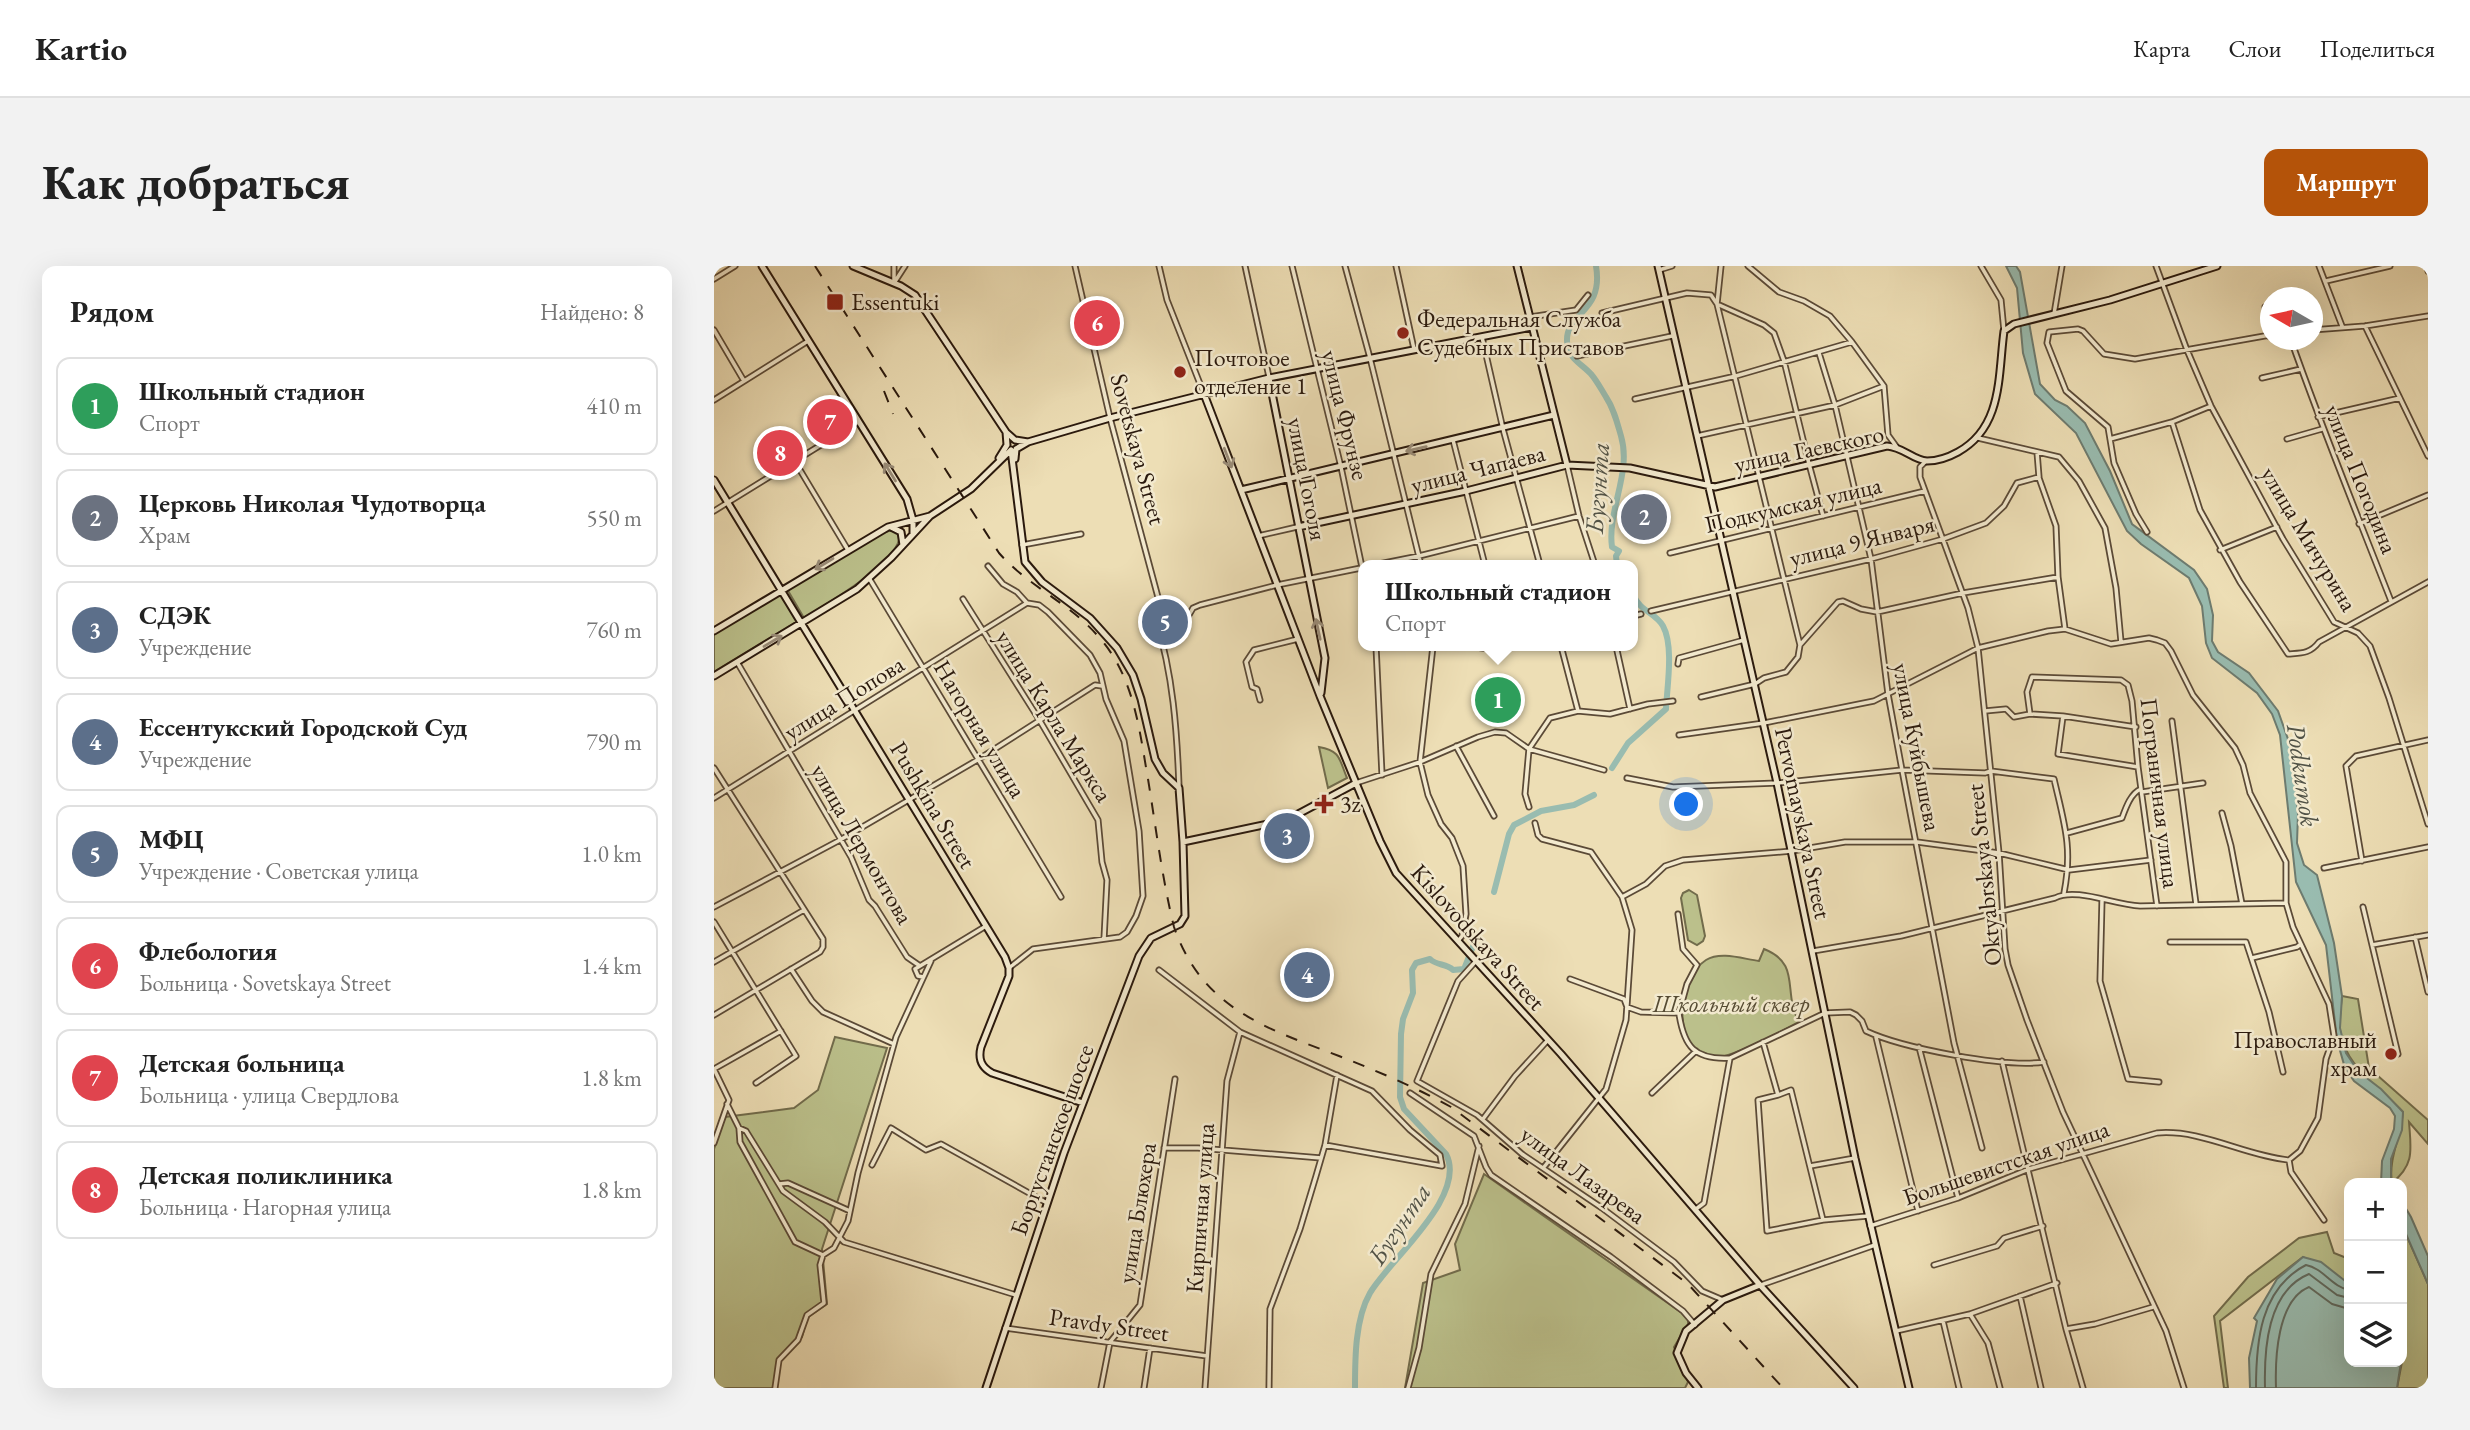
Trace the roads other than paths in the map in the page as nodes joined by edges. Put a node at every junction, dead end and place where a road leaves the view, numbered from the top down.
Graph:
1 (735, 266) edge
2 (762, 266) edge
3 (853, 266) edge
4 (894, 266) edge
5 (905, 266) edge
6 (1075, 266) edge
7 (1159, 266) edge
8 (1245, 266) edge
9 (1292, 266) edge
10 (1345, 266) edge
11 (1396, 266) edge
12 (1517, 266) edge
13 (1672, 266) edge
14 (1721, 266) edge
15 (1748, 266) edge
16 (1981, 266) edge
17 (2062, 266) edge
18 (2156, 266) edge
19 (2217, 266) edge
20 (2319, 266) edge
21 (2390, 266) edge
22 (2427, 266) edge
23 (1658, 268) edge
24 (2428, 271) edge
25 (714, 279) edge
26 (2326, 281) junction
27 (894, 283) junction
28 (2163, 284) junction
29 (1588, 295) dead end
30 (1664, 300) junction
31 (1717, 304) junction
32 (1602, 313) dead end
33 (2054, 314) junction
34 (2428, 316) edge
35 (1530, 317) junction
36 (2365, 326) junction
37 (1532, 327) junction
38 (2342, 327) junction
39 (2323, 329) edge
40 (714, 330) edge
41 (2004, 331) junction
42 (1672, 335) junction
43 (1482, 337) junction
44 (2260, 337) edge
45 (808, 341) junction
46 (1852, 342) junction
47 (1414, 349) junction
48 (2187, 350) junction
49 (2294, 350) edge
50 (1819, 353) junction
51 (1577, 356) dead end
52 (1370, 358) junction
53 (1784, 361) junction
54 (1316, 368) junction
55 (2301, 369) junction
56 (1736, 376) junction
57 (1269, 378) junction
58 (2262, 378) dead end
59 (744, 381) junction
60 (1884, 386) junction
61 (1686, 387) junction
62 (1204, 394) junction
63 (2400, 398) junction
64 (1635, 399) dead end
65 (714, 400) edge
66 (1835, 405) junction
67 (2211, 406) junction
68 (1554, 415) junction
69 (1798, 415) junction
70 (2318, 417) junction
71 (1110, 418) junction
72 (858, 422) junction
73 (2172, 422) junction
74 (1747, 425) junction
75 (1503, 429) junction
76 (2322, 429) junction
77 (1006, 432) junction
78 (1697, 437) junction
79 (1978, 438) junction
80 (2110, 439) junction
81 (2287, 439) dead end
82 (1015, 440) junction
83 (1453, 440) junction
84 (1028, 442) junction
85 (785, 445) dead end
86 (1896, 446) junction
87 (1011, 448) junction
88 (1394, 453) junction
89 (2037, 453) junction
90 (1847, 456) junction
91 (2428, 456) edge
92 (1926, 461) junction
93 (794, 462) junction
94 (1809, 464) junction
95 (1567, 465) junction
96 (1341, 467) junction
97 (1759, 477) junction
98 (2039, 477) junction
99 (1517, 478) junction
100 (1289, 479) junction
101 (714, 480) edge
102 (1707, 485) junction
103 (1241, 491) junction
104 (1466, 491) junction
105 (1925, 491) junction
106 (2428, 495) edge
107 (728, 503) junction
108 (1407, 504) junction
109 (1860, 507) junction
110 (714, 511) edge
111 (1351, 515) junction
112 (929, 516) junction
113 (1579, 516) junction
114 (1824, 516) junction
115 (914, 520) junction
116 (2359, 524) junction
117 (888, 527) junction
118 (1298, 527) junction
119 (2277, 527) junction
120 (1772, 528) junction
121 (1530, 529) junction
122 (2147, 532) dead end
123 (913, 534) junction
124 (1081, 534) dead end
125 (1258, 536) junction
126 (1943, 539) junction
127 (1720, 540) junction
128 (1479, 542) junction
129 (903, 545) junction
130 (1022, 545) junction
131 (848, 550) junction
132 (2220, 550) junction
133 (1670, 553) dead end
134 (1419, 556) junction
135 (1871, 559) junction
136 (1361, 560) edge
137 (1399, 560) edge
138 (1420, 560) edge
139 (1484, 560) edge
140 (1539, 560) edge
141 (1593, 560) edge
142 (988, 566) dead end
143 (1358, 570) edge
144 (2058, 577) junction
145 (869, 578) junction
146 (1309, 579) junction
147 (1784, 579) junction
148 (2428, 582) edge
149 (1278, 585) junction
150 (781, 589) junction
151 (1732, 590) junction
152 (1963, 593) junction
153 (963, 599) dead end
154 (1159, 601) dead end
155 (2391, 601) junction
156 (1027, 603) junction
157 (1651, 611) dead end
158 (1877, 612) junction
159 (1642, 614) dead end
160 (1638, 615) edge
161 (1156, 620) dead end
162 (1186, 620) dead end
163 (802, 623) junction
164 (715, 628) edge
165 (2344, 628) junction
166 (2065, 629) junction
167 (982, 632) junction
168 (1298, 639) junction
169 (1744, 640) junction
170 (2121, 642) junction
171 (1800, 645) junction
172 (1978, 648) junction
173 (1376, 651) edge
174 (1432, 651) edge
175 (1562, 651) edge
176 (1617, 651) edge
177 (1325, 658) junction
178 (737, 662) junction
179 (1307, 663) junction
180 (1678, 664) dead end
181 (923, 669) junction
182 (714, 676) edge
183 (1100, 679) junction
184 (1755, 684) junction
185 (1095, 685) junction
186 (1102, 686) junction
187 (1888, 694) junction
188 (1320, 696) junction
189 (1701, 697) dead end
190 (1260, 700) dead end
191 (1673, 701) dead end
192 (1630, 709) junction
193 (855, 711) junction
194 (1578, 711) junction
195 (1985, 711) junction
196 (2030, 714) junction
197 (2063, 716) junction
198 (1040, 721) junction
199 (2172, 721) dead end
200 (1764, 723) junction
201 (2136, 727) junction
202 (1679, 735) dead end
203 (2428, 740) edge
204 (2404, 744) junction
205 (1456, 746) junction
206 (1529, 748) junction
207 (789, 752) junction
208 (978, 759) junction
209 (1420, 762) junction
210 (2138, 767) junction
211 (714, 768) edge
212 (1604, 769) dead end
213 (1902, 770) junction
214 (1991, 771) junction
215 (1382, 775) junction
216 (1627, 778) dead end
217 (1356, 783) junction
218 (1777, 783) junction
219 (2203, 783) dead end
220 (2182, 786) junction
221 (1179, 788) junction
222 (728, 790) junction
223 (2142, 790) junction
224 (714, 798) edge
225 (909, 799) junction
226 (1529, 807) dead end
227 (2221, 813) dead end
228 (1494, 816) dead end
229 (1535, 823) dead end
230 (2428, 824) edge
231 (2067, 834) junction
232 (840, 840) junction
233 (1183, 842) junction
234 (1917, 842) junction
235 (2428, 847) edge
236 (1792, 851) junction
237 (1999, 853) junction
238 (2151, 860) junction
239 (2362, 860) junction
240 (2324, 868) dead end
241 (2069, 870) junction
242 (780, 872) junction
243 (2064, 893) junction
244 (1061, 897) dead end
245 (1622, 897) junction
246 (2102, 900) junction
247 (2286, 903) junction
248 (2196, 904) junction
249 (2242, 904) junction
250 (2157, 906) junction
251 (2363, 906) dead end
252 (714, 907) edge
253 (804, 910) junction
254 (2003, 912) junction
255 (1678, 914) dead end
256 (714, 922) edge
257 (986, 926) junction
258 (1933, 929) junction
259 (2428, 935) edge
260 (2415, 937) junction
261 (1104, 939) junction
262 (1458, 941) junction
263 (2170, 942) dead end
264 (2301, 944) junction
265 (2372, 945) junction
266 (733, 951) junction
267 (1812, 951) junction
268 (2252, 958) junction
269 (931, 961) junction
270 (1476, 961) junction
271 (714, 962) edge
272 (920, 966) junction
273 (1009, 968) junction
274 (791, 969) junction
275 (1159, 970) dead end
276 (923, 977) junction
277 (1570, 979) dead end
278 (756, 989) junction
279 (2428, 992) edge
280 (1627, 1007) junction
281 (1679, 1013) junction
282 (1825, 1013) junction
283 (714, 1015) edge
284 (781, 1031) junction
285 (1240, 1032) junction
286 (1876, 1035) junction
287 (1548, 1040) junction
288 (1763, 1042) junction
289 (894, 1044) junction
290 (1919, 1047) junction
291 (1696, 1051) junction
292 (2398, 1054) dead end
293 (1958, 1055) junction
294 (1730, 1058) junction
295 (2002, 1061) junction
296 (2044, 1062) junction
297 (714, 1069) edge
298 (2283, 1072) dead end
299 (1337, 1074) junction
300 (1175, 1079) dead end
301 (2159, 1082) dead end
302 (756, 1083) dead end
303 (1410, 1093) dead end
304 (1652, 1093) dead end
305 (1778, 1095) junction
306 (1600, 1099) junction
307 (728, 1102) junction
308 (1083, 1103) junction
309 (1482, 1120) junction
310 (739, 1128) junction
311 (714, 1143) edge
312 (1479, 1144) junction
313 (1325, 1145) junction
314 (1164, 1148) junction
315 (1982, 1148) dead end
316 (1221, 1150) junction
317 (2081, 1152) junction
318 (1321, 1158) junction
319 (1855, 1158) junction
320 (2289, 1160) junction
321 (872, 1166) dead end
322 (1810, 1166) junction
323 (1544, 1167) junction
324 (2029, 1169) junction
325 (779, 1184) junction
326 (1958, 1198) junction
327 (1047, 1203) junction
328 (1696, 1209) junction
329 (850, 1211) junction
330 (1918, 1212) junction
331 (1868, 1216) junction
332 (1823, 1220) junction
333 (2324, 1220) dead end
334 (1871, 1226) junction
335 (2043, 1226) junction
336 (839, 1238) junction
337 (1875, 1245) junction
338 (823, 1255) junction
339 (1934, 1265) dead end
340 (2057, 1283) junction
341 (1760, 1285) junction
342 (1016, 1295) junction
343 (2020, 1296) junction
344 (1724, 1300) junction
345 (2153, 1307) junction
346 (1970, 1314) junction
347 (1943, 1321) junction
348 (1695, 1325) junction
349 (1005, 1328) junction
350 (2066, 1329) junction
351 (1896, 1331) junction
352 (1110, 1342) junction
353 (1150, 1348) junction
354 (1207, 1356) junction
355 (1696, 1385) edge
356 (775, 1388) edge
357 (986, 1388) edge
358 (1101, 1388) edge
359 (1143, 1388) edge
360 (1205, 1388) edge
361 (1269, 1388) edge
362 (1408, 1388) edge
363 (1854, 1388) edge
364 (1909, 1388) edge
365 (1959, 1388) edge
366 (2000, 1388) edge
367 (2041, 1388) edge
368 (2084, 1388) edge
369 (2184, 1388) edge

1 - 25 street
2 - 45 street
3 - 27 street
4 - 27 street
5 - 27 street
6 - 71 street, Sovetskaya Street
7 - 62 street, Kislovodskaya Street
8 - 57 street, улица Гоголя
9 - 54 street, улица Фрунзе
10 - 52 street
11 - 47 street
12 - 35 street
13 - 23 street
14 - 31 street
15 - 46 street
16 - 41 street
17 - 33 street
18 - 28 street, улица Мичурина
19 - 28 street
20 - 26 street
21 - 26 street
22 - 24 street
23 - 30 street, Pervomayskaya Street
26 - 38 street
27 - 77 street
28 - 33 street
28 - 48 street, улица Мичурина
29 - 35 street
30 - 31 street
30 - 32 street
30 - 42 street, Pervomayskaya Street
31 - 53 street
31 - 56 street
33 - 41 street
34 - 36 street
35 - 37 street
36 - 38 street
36 - 63 street
37 - 43 street
37 - 68 street
38 - 39 street
40 - 59 street
41 - 79 street
42 - 51 street
42 - 61 street, Pervomayskaya Street
43 - 47 street
43 - 75 street
44 - 48 street
45 - 59 street
45 - 72 street
46 - 50 street
46 - 60 street
47 - 52 street
48 - 67 street, улица Мичурина
48 - 80 street
49 - 55 street, улица Погодина
50 - 53 street
50 - 66 street, улица Куйбышева
52 - 54 street
52 - 88 street
53 - 56 street
53 - 69 street
54 - 57 street
54 - 96 street, улица Фрунзе
55 - 58 street
55 - 70 street, улица Погодина
56 - 61 street
56 - 74 street
57 - 62 street
57 - 100 street, улица Гоголя
59 - 65 street
60 - 66 street
60 - 86 street
61 - 64 street
61 - 78 street, Pervomayskaya Street
62 - 71 street
62 -> 103 street, Kislovodskaya Street
63 - 70 street
63 - 91 street
66 - 69 street
66 - 90 street, улица Куйбышева
67 - 73 street
67 - 119 street, улица Мичурина
68 - 75 street
68 - 95 street
69 - 74 street
69 - 94 street
70 - 76 street, улица Погодина
71 - 84 street
71 - 154 street, Sovetskaya Street
72 - 93 street
115 -> 72 street
73 - 80 street
73 - 132 street
74 - 78 street
74 - 97 street
75 - 83 street
75 - 99 street
76 - 81 street
76 - 116 street, улица Погодина
77 - 82 street
77 - 87 street
78 - 102 street, Pervomayskaya Street
79 - 89 street
79 - 92 street
80 - 122 street
82 - 84 street
82 - 87 street
83 -> 88 street
83 - 104 street
84 - 87 street
85 - 93 street
86 - 90 street, улица Гаевского
86 - 92 street, улица Гаевского
87 - 112 street
87 - 130 street
88 - 96 street
88 - 108 street
89 - 98 street
89 - 170 street
90 - 94 street, улица Гаевского
90 - 109 street, улица Куйбышева
92 - 105 street, Oktyabrskaya Street
93 - 107 street
93 - 131 street
94 - 97 street, улица Гаевского
94 - 114 street
95 - 99 street, улица Чапаева
95 - 102 street, улица Чапаева
95 - 113 street
96 - 100 street
96 - 111 street, улица Фрунзе
97 - 102 street, улица Гаевского
97 - 120 street
98 - 126 street, улица 9 Января
98 - 144 street
99 - 104 street, улица Чапаева
99 - 121 street
100 - 103 street
100 - 118 street, улица Гоголя
101 - 107 street, Pushkina Street
102 - 127 street, Pervomayskaya Street
103 - 125 street, Kislovodskaya Street
104 - 108 street, улица Чапаева
104 - 128 street
105 - 109 street, Подкумская улица
105 - 126 street, Oktyabrskaya Street
106 - 116 street
107 - 110 street
107 - 150 street, Pushkina Street
108 - 111 street, улица Чапаева
108 - 134 street
109 - 114 street, Подкумская улица
109 - 135 street, улица Куйбышева
111 - 118 street, улица Чапаева
111 - 136 street, улица Фрунзе
112 - 115 street
112 - 123 street
113 - 121 street
113 - 141 street
114 - 120 street, Подкумская улица
115 - 117 street
115 - 123 street
116 - 155 street, улица Погодина
117 - 129 street
117 - 131 street
118 - 125 street, улица Чапаева
118 - 146 street, улица Гоголя
119 - 132 street
119 - 165 street, улица Мичурина
120 - 127 street, Подкумская улица
120 - 147 street
121 - 128 street
121 - 140 street
123 - 129 street
124 - 130 street
125 - 149 street, Kislovodskaya Street
126 - 135 street, улица 9 Января
126 - 152 street, Oktyabrskaya Street
127 - 133 street, Подкумская улица
127 - 151 street, Pervomayskaya Street
128 - 134 street
128 - 139 street
129 - 145 street
130 - 221 street
131 -> 150 street
132 - 165 street
134 - 137 street
134 - 138 street
135 - 147 street, улица 9 Января
135 - 158 street, улица Куйбышева
142 - 156 street
143 - 146 street
144 - 152 street
144 - 166 street
145 - 163 street
145 - 181 street, Нагорная улица
146 - 149 street
177 -> 146 street, улица Гоголя
147 - 151 street, улица 9 Января
147 - 171 street
148 - 155 street
149 - 162 street
149 - 168 street, Kislovodskaya Street
150 - 163 street, Pushkina Street
150 - 164 street
151 - 157 street, улица 9 Января
151 - 169 street, Pervomayskaya Street
152 - 158 street
152 - 172 street, Oktyabrskaya Street
153 - 167 street, улица Карла Маркса
155 - 165 street
156 - 167 street, улица Попова
156 - 183 street
158 - 171 street
158 - 187 street, улица Куйбышева
159 - 160 street
161 - 221 street
178 -> 163 street
163 - 193 street, Pushkina Street
165 - 204 street, улица Мичурина
166 - 170 street
166 - 172 street
167 - 181 street, улица Попова
167 - 198 street, улица Карла Маркса
168 - 179 street, Kislovodskaya Street
168 - 190 street
169 - 180 street
169 - 184 street, Pervomayskaya Street
170 - 247 street
171 - 184 street
172 - 187 street
172 - 195 street, Oktyabrskaya Street
173 - 215 street
174 - 209 street
175 - 194 street
176 - 192 street
177 - 179 street
177 - 188 street, улица Гоголя
178 - 182 street
178 - 207 street, улица Лермонтова
179 - 188 street, Kislovodskaya Street
181 - 193 street, улица Попова
181 - 208 street, Нагорная улица
183 - 185 street
183 - 186 street
184 - 189 street
184 - 200 street, Pervomayskaya Street
185 - 186 street
185 - 198 street
186 - 261 street
187 - 200 street
187 - 213 street, улица Куйбышева
188 - 217 street, Kislovodskaya Street
191 - 192 street
192 - 194 street
193 - 207 street, улица Попова
193 - 225 street, Pushkina Street
194 - 206 street
195 - 196 street
195 - 214 street, Oktyabrskaya Street
196 - 197 street
196 - 201 street, Пограничная улица
197 - 201 street
197 - 210 street
198 - 208 street
198 - 261 street, улица Карла Маркса
199 - 220 street
200 - 202 street
200 - 218 street, Pervomayskaya Street
201 - 210 street, Пограничная улица
203 - 204 street
204 - 230 street, улица Мичурина
204 - 239 street
205 - 206 street
205 - 209 street
205 - 228 street
206 - 212 street
206 - 226 street
207 - 222 street, улица Попова
207 - 232 street, улица Лермонтова
208 - 225 street
208 - 244 street, Нагорная улица
209 - 215 street
209 - 262 street
210 - 223 street, Пограничная улица
211 - 222 street
213 - 214 street
213 - 218 street
213 - 234 street, улица Куйбышева
214 - 231 street
214 - 237 street, Oktyabrskaya Street
215 - 217 street
216 - 218 street
217 - 233 street
217 - 262 street, Kislovodskaya Street
218 - 236 street, Pervomayskaya Street
219 - 220 street
220 - 223 street
220 - 248 street
221 - 233 street
222 - 224 street, улица Попова
222 - 242 street
223 - 231 street
223 - 238 street, Пограничная улица
225 - 232 street
225 - 257 street, Pushkina Street
227 - 249 street
229 - 245 street
231 - 241 street
232 - 242 street
232 - 272 street, улица Лермонтова
233 - 308 street, Боргустанское шоссе
234 - 236 street
234 - 237 street
234 - 258 street, улица Куйбышева
235 - 239 street
236 - 245 street
236 - 267 street, Pervomayskaya Street
237 - 241 street
237 - 254 street, Oktyabrskaya Street
238 - 241 street
238 - 250 street, Пограничная улица
239 - 240 street
241 - 243 street
242 - 252 street
242 - 253 street
243 - 246 street
243 - 254 street
245 - 280 street
246 - 250 street
246 - 301 street
247 - 249 street
247 - 264 street
248 - 249 street
248 - 250 street
251 - 265 street
253 - 266 street
253 - 274 street
254 - 258 street
254 - 296 street, Oktyabrskaya Street
255 - 281 street
256 - 266 street
257 - 269 street
257 - 273 street, Pushkina Street
258 - 267 street
258 - 293 street, улица Куйбышева
259 - 260 street
260 - 265 street
260 - 279 street
261 - 273 street
262 - 270 street, Kislovodskaya Street
263 - 268 street
264 - 268 street
264 - 320 street
265 - 292 street
266 - 271 street
266 - 278 street
267 - 282 street, Pervomayskaya Street
268 - 298 street
269 - 272 street
269 - 276 street
270 - 287 street, Kislovodskaya Street
270 - 309 street, улица Лазарева
272 - 276 street, улица Лермонтова
273 - 308 street
274 - 278 street
274 - 289 street
275 - 285 street
276 - 289 street
277 - 280 street
278 - 283 street
278 - 284 street
280 - 281 street
280 - 306 street
281 - 291 street
282 - 286 street
282 - 288 street
282 - 319 street, Pervomayskaya Street
284 - 297 street
284 - 302 street
285 - 299 street
285 - 316 street, Кирпичная улица
286 - 290 street
286 - 330 street
287 - 306 street, Kislovodskaya Street
287 - 309 street
288 - 294 street
288 - 305 street
289 - 329 street
290 - 293 street
290 - 326 street
291 - 294 street
291 - 304 street
293 - 295 street
293 - 315 street, улица Куйбышева
294 - 328 street
295 - 296 street
295 - 324 street
296 - 317 street, Oktyabrskaya Street
297 - 307 street
299 - 313 street
299 - 313 street
300 - 314 street, улица Блюхера
303 - 312 street
305 - 322 street
305 - 332 street
306 - 323 street
306 - 328 street, Kislovodskaya Street
307 - 310 street
307 - 311 street
308 - 327 street, Боргустанское шоссе
309 - 323 street, улица Лазарева
310 - 325 street
310 - 338 street
312 - 348 street
312 - 362 street
313 - 318 street
314 - 316 street
314 - 352 street, улица Блюхера
316 - 318 street
316 - 354 street, Кирпичная улица
317 - 320 street, Большевистская улица
317 - 324 street, Большевистская улица
317 - 345 street, Oktyabrskaya Street
318 - 361 street
319 - 322 street
319 - 331 street, Pervomayskaya Street
320 - 333 street
321 - 327 street
322 - 332 street
323 - 344 street, улица Лазарева
324 - 326 street, Большевистская улица
324 - 335 street
325 - 329 street
325 - 336 street
326 - 330 street, Большевистская улица
327 - 342 street, Боргустанское шоссе
328 - 341 street, Kislovodskaya Street
329 - 336 street
330 - 334 street, Большевистская улица
331 - 332 street
331 - 334 street, Pervomayskaya Street
334 - 337 street, Pervomayskaya Street
335 - 339 street
335 - 340 street
336 - 338 street
336 - 342 street
337 - 341 street
337 - 351 street, Pervomayskaya Street
338 - 356 street
340 - 343 street
340 - 350 street
341 - 344 street
341 - 363 street, Kislovodskaya Street
342 - 349 street, Боргустанское шоссе
343 - 346 street
343 - 367 street
344 - 348 street
345 - 350 street
345 - 369 street, Oktyabrskaya Street
346 - 347 street
346 - 366 street
347 - 351 street
347 - 365 street
348 - 355 street
349 - 352 street, Pravdy Street
349 - 357 street, Боргустанское шоссе
350 - 368 street
351 - 364 street, Pervomayskaya Street
352 - 353 street, Pravdy Street
352 - 358 street
353 - 354 street, Pravdy Street
353 - 359 street
354 - 360 street, Кирпичная улица

